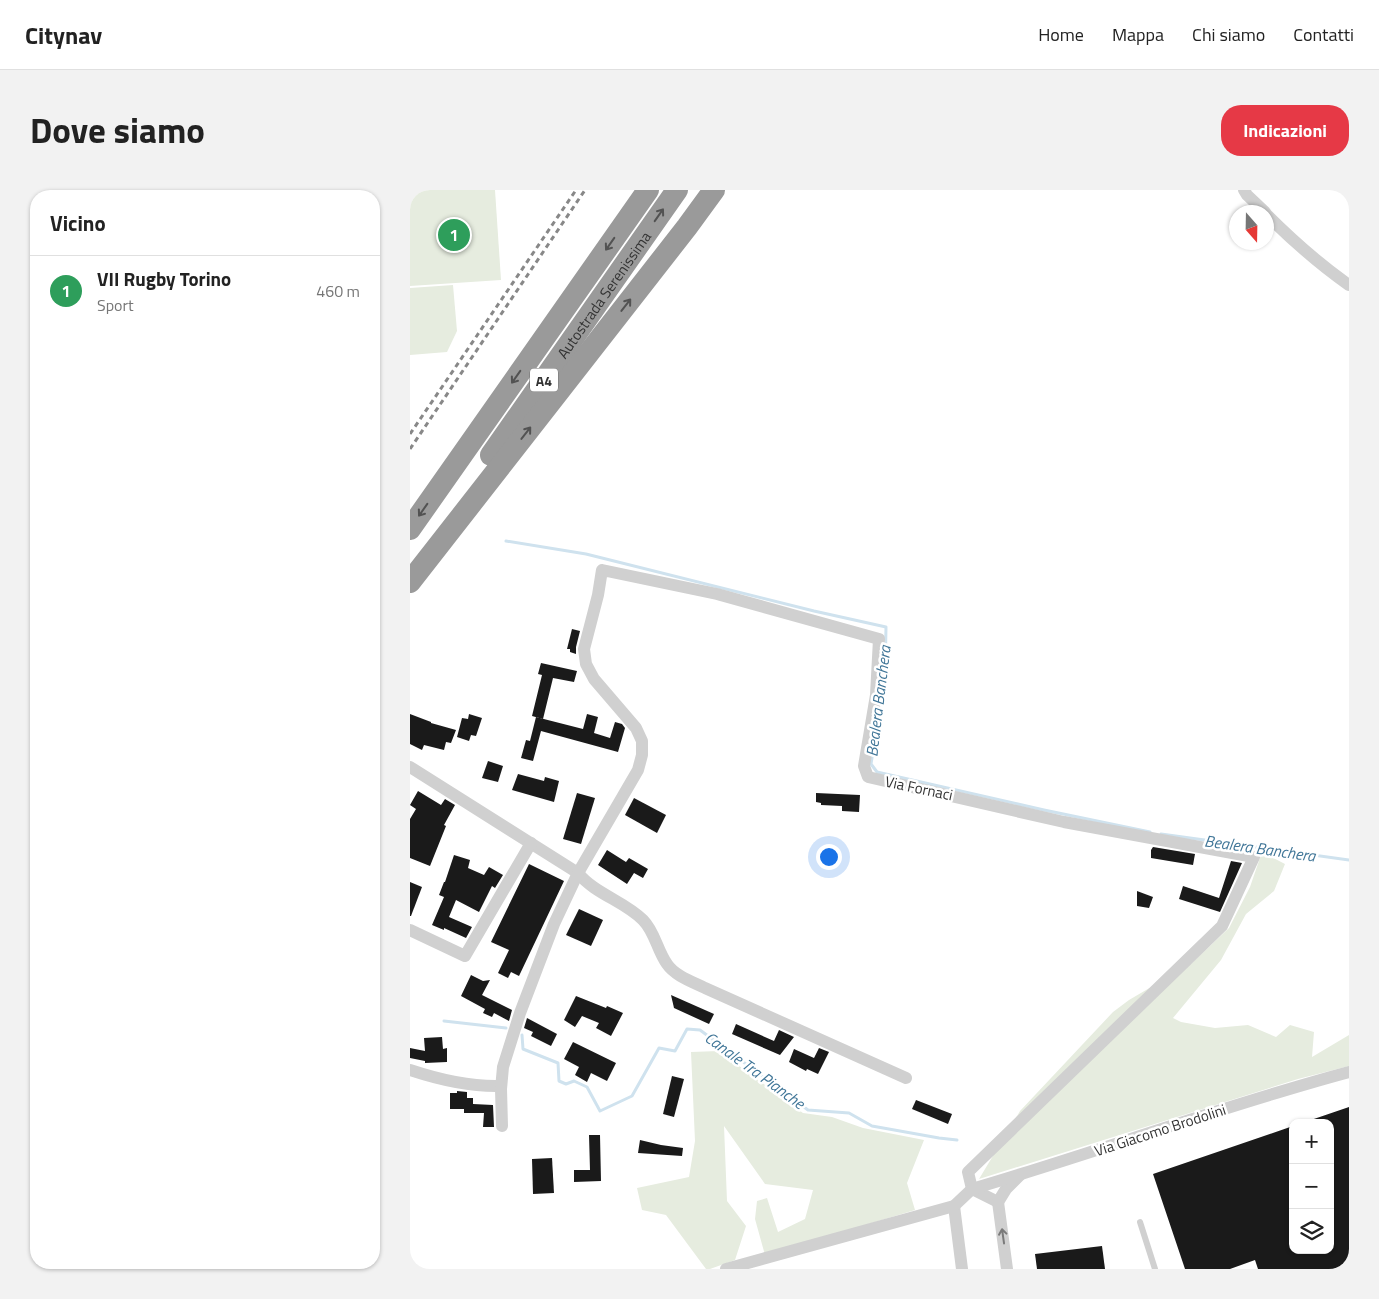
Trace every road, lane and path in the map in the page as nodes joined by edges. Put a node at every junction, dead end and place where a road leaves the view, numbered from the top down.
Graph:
1 (648, 190) edge
2 (677, 190) edge
3 (714, 190) edge
4 (1244, 190) edge
5 (1258, 205) edge
6 (1274, 221) edge
7 (1349, 285) edge
8 (410, 529) edge
9 (410, 570) edge
10 (410, 582) edge
11 (410, 767) edge
12 (531, 843) junction
13 (578, 873) junction
14 (410, 930) edge
15 (410, 1070) edge
16 (1349, 1072) edge
17 (906, 1078) dead end
18 (501, 1086) junction
19 (502, 1126) dead end
20 (1020, 1175) junction
21 (972, 1189) junction
22 (998, 1202) junction
23 (954, 1206) junction
24 (1140, 1222) dead end
25 (726, 1269) edge
26 (962, 1269) edge
27 (1007, 1269) edge
28 (1155, 1269) edge

1 -> 8 highway, Autostrada Serenissima / A4
9 -> 2 highway, Autostrada Serenissima / A4
10 -> 3 highway
4 - 5 street
6 - 7 street
11 - 12 street
12 - 13 street
12 - 14 street
13 - 17 street
13 - 18 street
13 - 21 street, Via Fornaci
15 - 18 street
16 - 20 street, Via Giacomo Brodolini
18 - 19 street
20 - 21 street, Via Giacomo Brodolini
20 - 22 street
21 - 22 street
21 - 23 street
27 -> 22 street
23 - 25 street
23 - 26 street
24 - 28 lane

